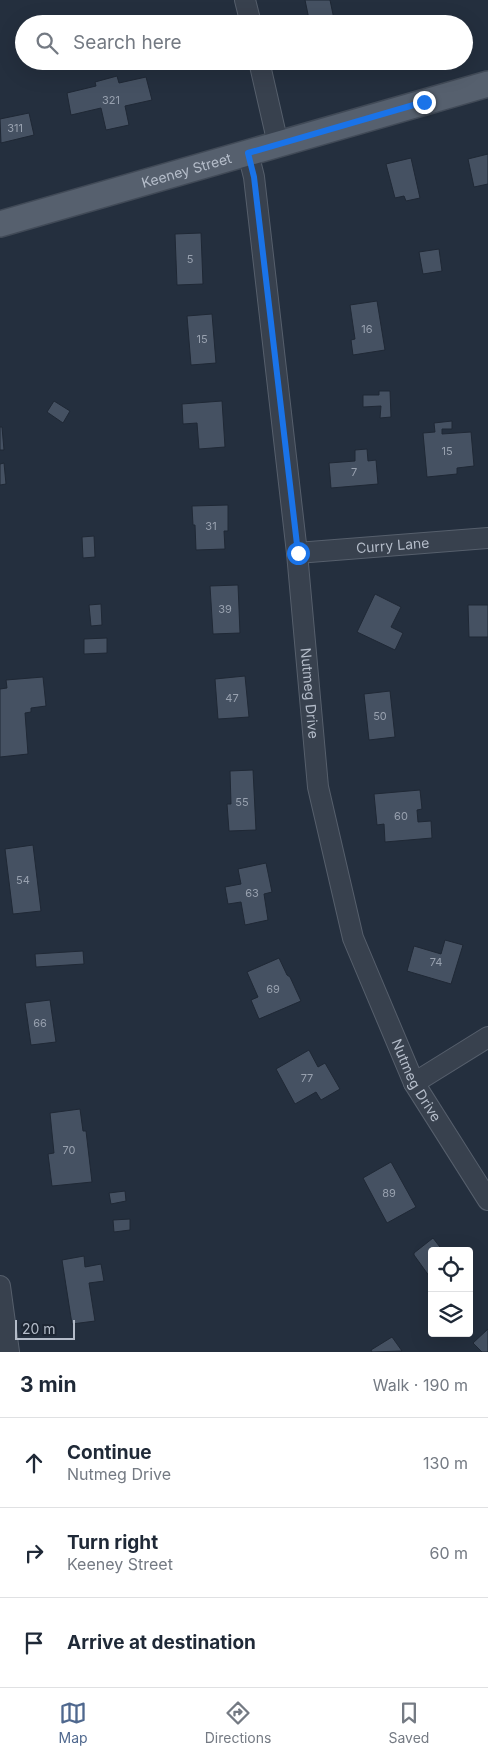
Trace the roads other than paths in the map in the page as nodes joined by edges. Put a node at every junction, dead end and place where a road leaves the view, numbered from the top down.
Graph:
1 (245, 0) edge
2 (248, 15) edge
3 (261, 70) edge
4 (488, 84) edge
5 (278, 144) junction
6 (248, 153) junction
7 (0, 224) edge
8 (488, 538) edge
9 (298, 553) junction
10 (488, 1037) edge
11 (414, 1083) junction
12 (488, 1200) edge
13 (0, 1286) edge
14 (10, 1352) edge

1 - 2 street
3 - 5 street
4 - 5 main road, Keeney Street
5 - 6 main road, Keeney Street
6 - 7 main road, Keeney Street
6 - 9 street, Nutmeg Drive
8 - 9 street, Curry Lane
9 - 11 street, Nutmeg Drive
10 - 11 street
11 - 12 street, Nutmeg Drive
13 - 14 street

